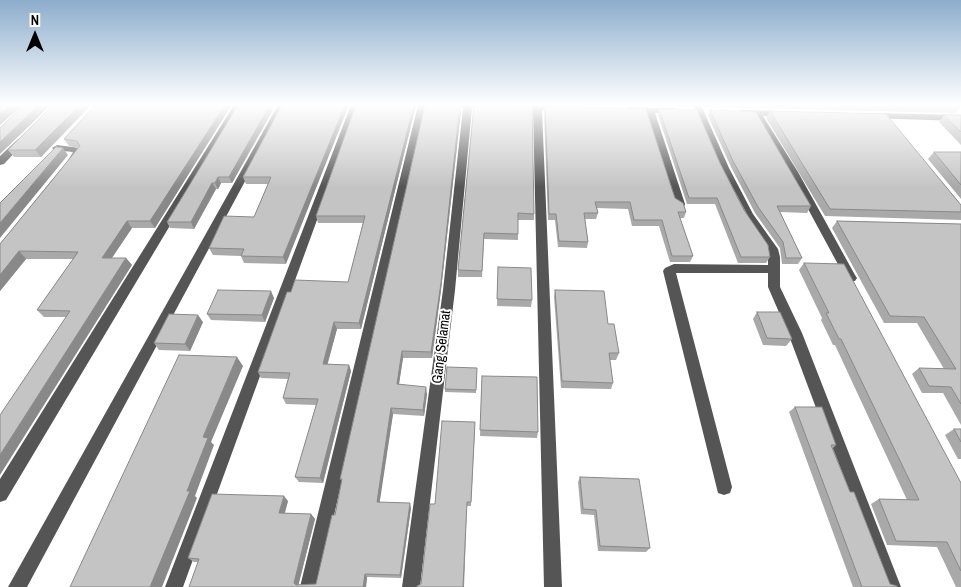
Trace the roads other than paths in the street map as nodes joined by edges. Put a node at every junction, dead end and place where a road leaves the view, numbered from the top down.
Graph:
1 (221, 132) edge
2 (267, 132) edge
3 (345, 132) edge
4 (416, 132) edge
5 (471, 132) edge
6 (538, 132) edge
7 (657, 132) edge
8 (707, 132) edge
9 (776, 132) edge
10 (26, 137) edge
11 (57, 148) edge
12 (0, 162) edge
13 (66, 169) edge
14 (680, 204) edge
15 (774, 269) junction
16 (859, 292) edge
17 (724, 487) dead end
18 (0, 494) edge
19 (17, 587) edge
20 (174, 587) edge
21 (309, 587) edge
22 (411, 587) edge
23 (553, 587) edge
24 (892, 587) edge

1 - 18 street
2 - 19 street
3 - 20 street
4 - 21 street
5 - 22 street, Gang Selamat
6 - 23 street
7 - 14 street
8 - 15 street
9 - 16 street
10 - 12 street
11 - 13 street
15 - 17 street
15 - 24 street

